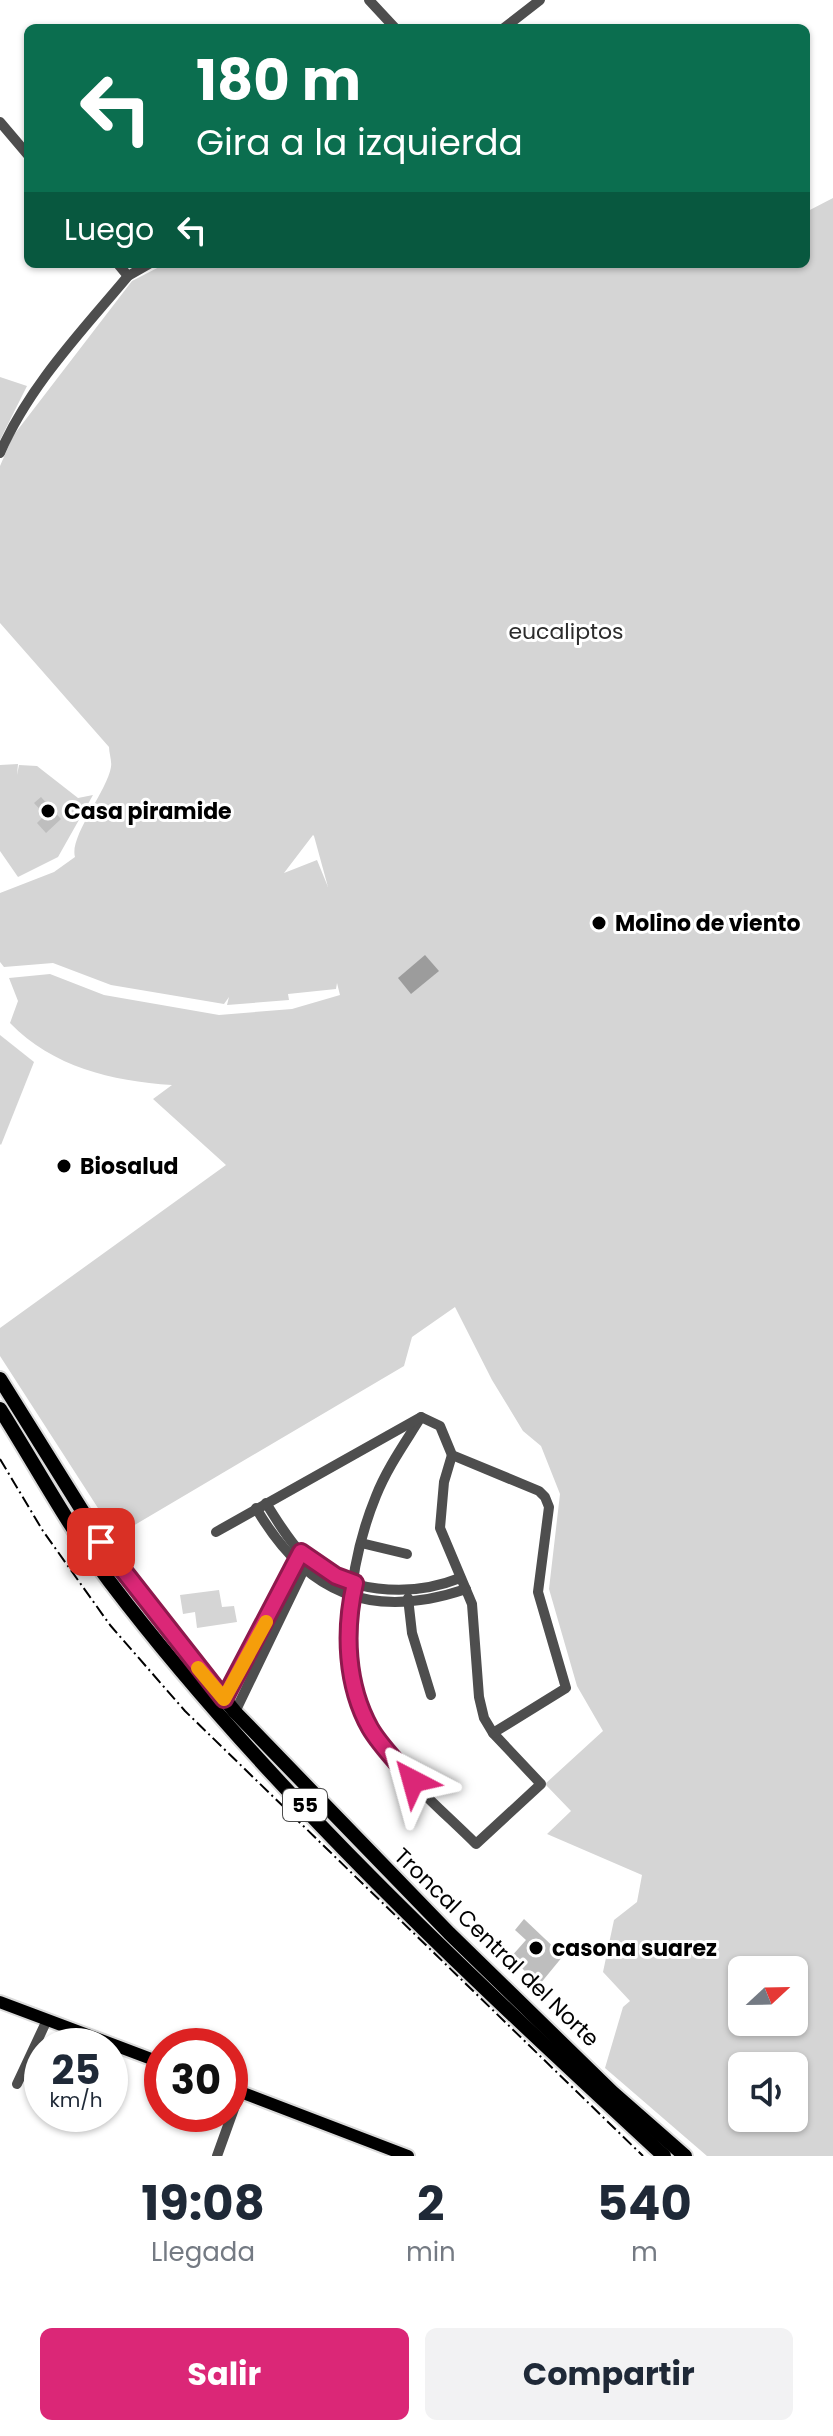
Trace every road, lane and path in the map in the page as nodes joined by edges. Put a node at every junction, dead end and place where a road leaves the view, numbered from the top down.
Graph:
1 (369, 0) edge
2 (540, 0) edge
3 (391, 24) edge
4 (509, 24) edge
5 (0, 122) edge
6 (24, 150) edge
7 (121, 268) edge
8 (142, 268) edge
9 (128, 276) junction
10 (0, 453) edge
11 (0, 1379) edge
12 (0, 1409) edge
13 (421, 1417) junction
14 (452, 1455) junction
15 (261, 1506) junction
16 (216, 1532) dead end
17 (361, 1543) junction
18 (407, 1554) dead end
19 (305, 1556) junction
20 (299, 1567) junction
21 (460, 1578) junction
22 (354, 1589) junction
23 (466, 1589) junction
24 (408, 1598) junction
25 (268, 1632) junction
26 (431, 1695) dead end
27 (224, 1699) junction
28 (235, 1712) junction
29 (493, 1733) junction
30 (0, 2002) edge
31 (47, 2020) junction
32 (144, 2056) edge
33 (17, 2084) dead end
34 (248, 2095) edge
35 (224, 2132) edge
36 (217, 2156) edge
37 (408, 2156) edge
38 (664, 2156) edge
39 (685, 2156) edge

1 - 3 street
2 - 4 street
5 - 6 street
7 - 9 street
8 - 9 street
9 - 10 street
11 - 27 highway, Troncal Central del Norte / 55
12 - 38 highway, Troncal Central del Norte / 55
13 - 14 street
13 - 15 street
13 - 17 street
14 - 21 street
14 - 29 street
15 - 16 street
15 - 19 street
15 - 20 street
17 - 18 street
17 - 22 street
19 - 20 street
19 - 22 street
20 - 22 street
20 - 25 street
21 - 23 street
21 - 24 street
22 - 24 street
22 - 29 street
23 - 24 street
23 - 29 street
24 - 26 street
25 - 27 street
25 - 28 street
27 - 28 highway, Troncal Central del Norte / 55
28 - 39 highway, Troncal Central del Norte / 55
30 - 31 main road
31 - 32 main road
31 - 33 street
34 - 37 main road
35 - 36 street

